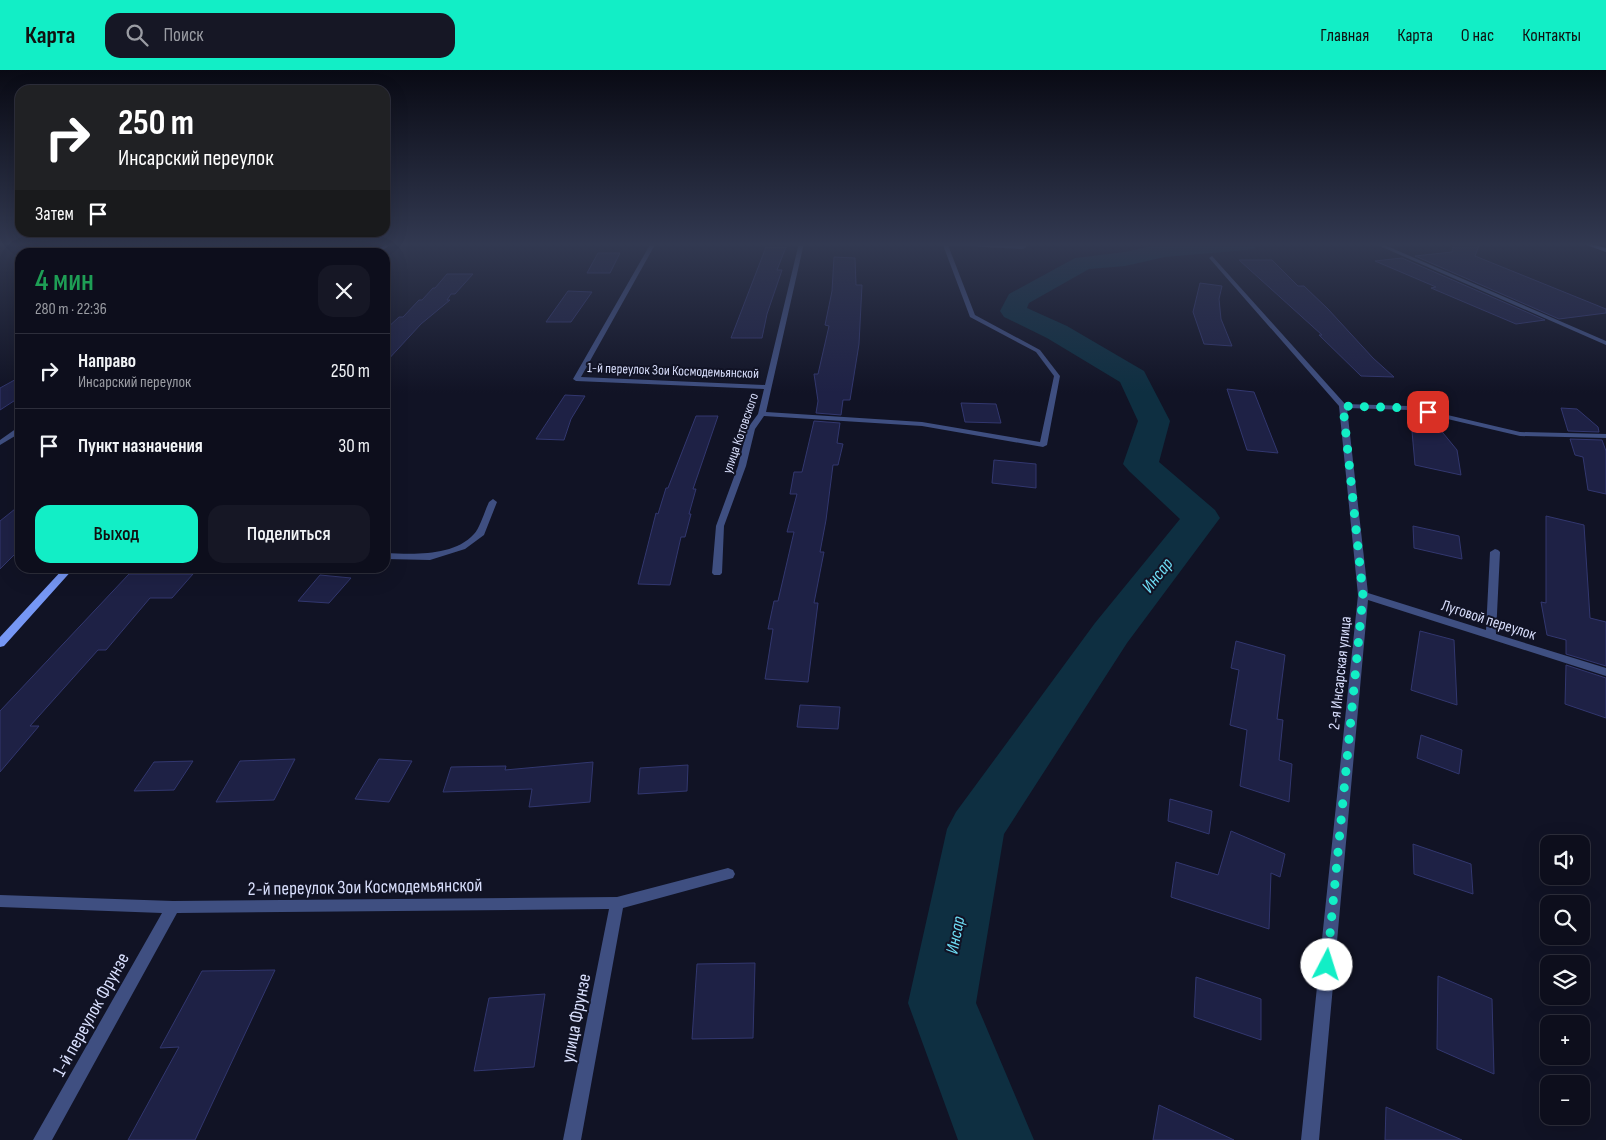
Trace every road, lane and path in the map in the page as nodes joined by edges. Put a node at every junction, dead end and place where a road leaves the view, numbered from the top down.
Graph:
1 (625, 293) edge
2 (790, 293) edge
3 (963, 293) edge
4 (1243, 293) edge
5 (1490, 293) edge
6 (1606, 343) edge
7 (769, 386) junction
8 (1343, 406) junction
9 (762, 414) junction
10 (15, 433) edge
11 (1606, 436) edge
12 (0, 443) edge
13 (493, 502) dead end
14 (1495, 552) dead end
15 (390, 556) edge
16 (64, 573) edge
17 (718, 573) dead end
18 (1363, 595) junction
19 (1491, 635) junction
20 (0, 644) edge
21 (1606, 672) edge
22 (728, 874) dead end
23 (0, 901) edge
24 (617, 903) junction
25 (173, 908) junction
26 (42, 1140) edge
27 (572, 1140) edge
28 (1310, 1140) edge

1 - 7 street, 1-й переулок Зои Космодемьянской
2 - 7 street, улица Котовского
3 - 9 street
4 - 8 street
5 - 6 street
7 - 9 street, улица Котовского
8 - 11 street
8 - 18 street, 2-я Инсарская улица
9 - 17 street, улица Котовского
10 - 12 street
13 - 15 street
14 - 19 street
16 - 20 street
18 - 19 street, Луговой переулок
18 - 28 street, 2-я Инсарская улица
19 - 21 street, Луговой переулок
22 - 24 street, 2-й переулок Зои Космодемьянской
23 - 25 street, 2-й переулок Зои Космодемьянской
24 - 25 street, 2-й переулок Зои Космодемьянской
24 - 27 street, улица Фрунзе
25 - 26 street, 1-й переулок Фрунзе

